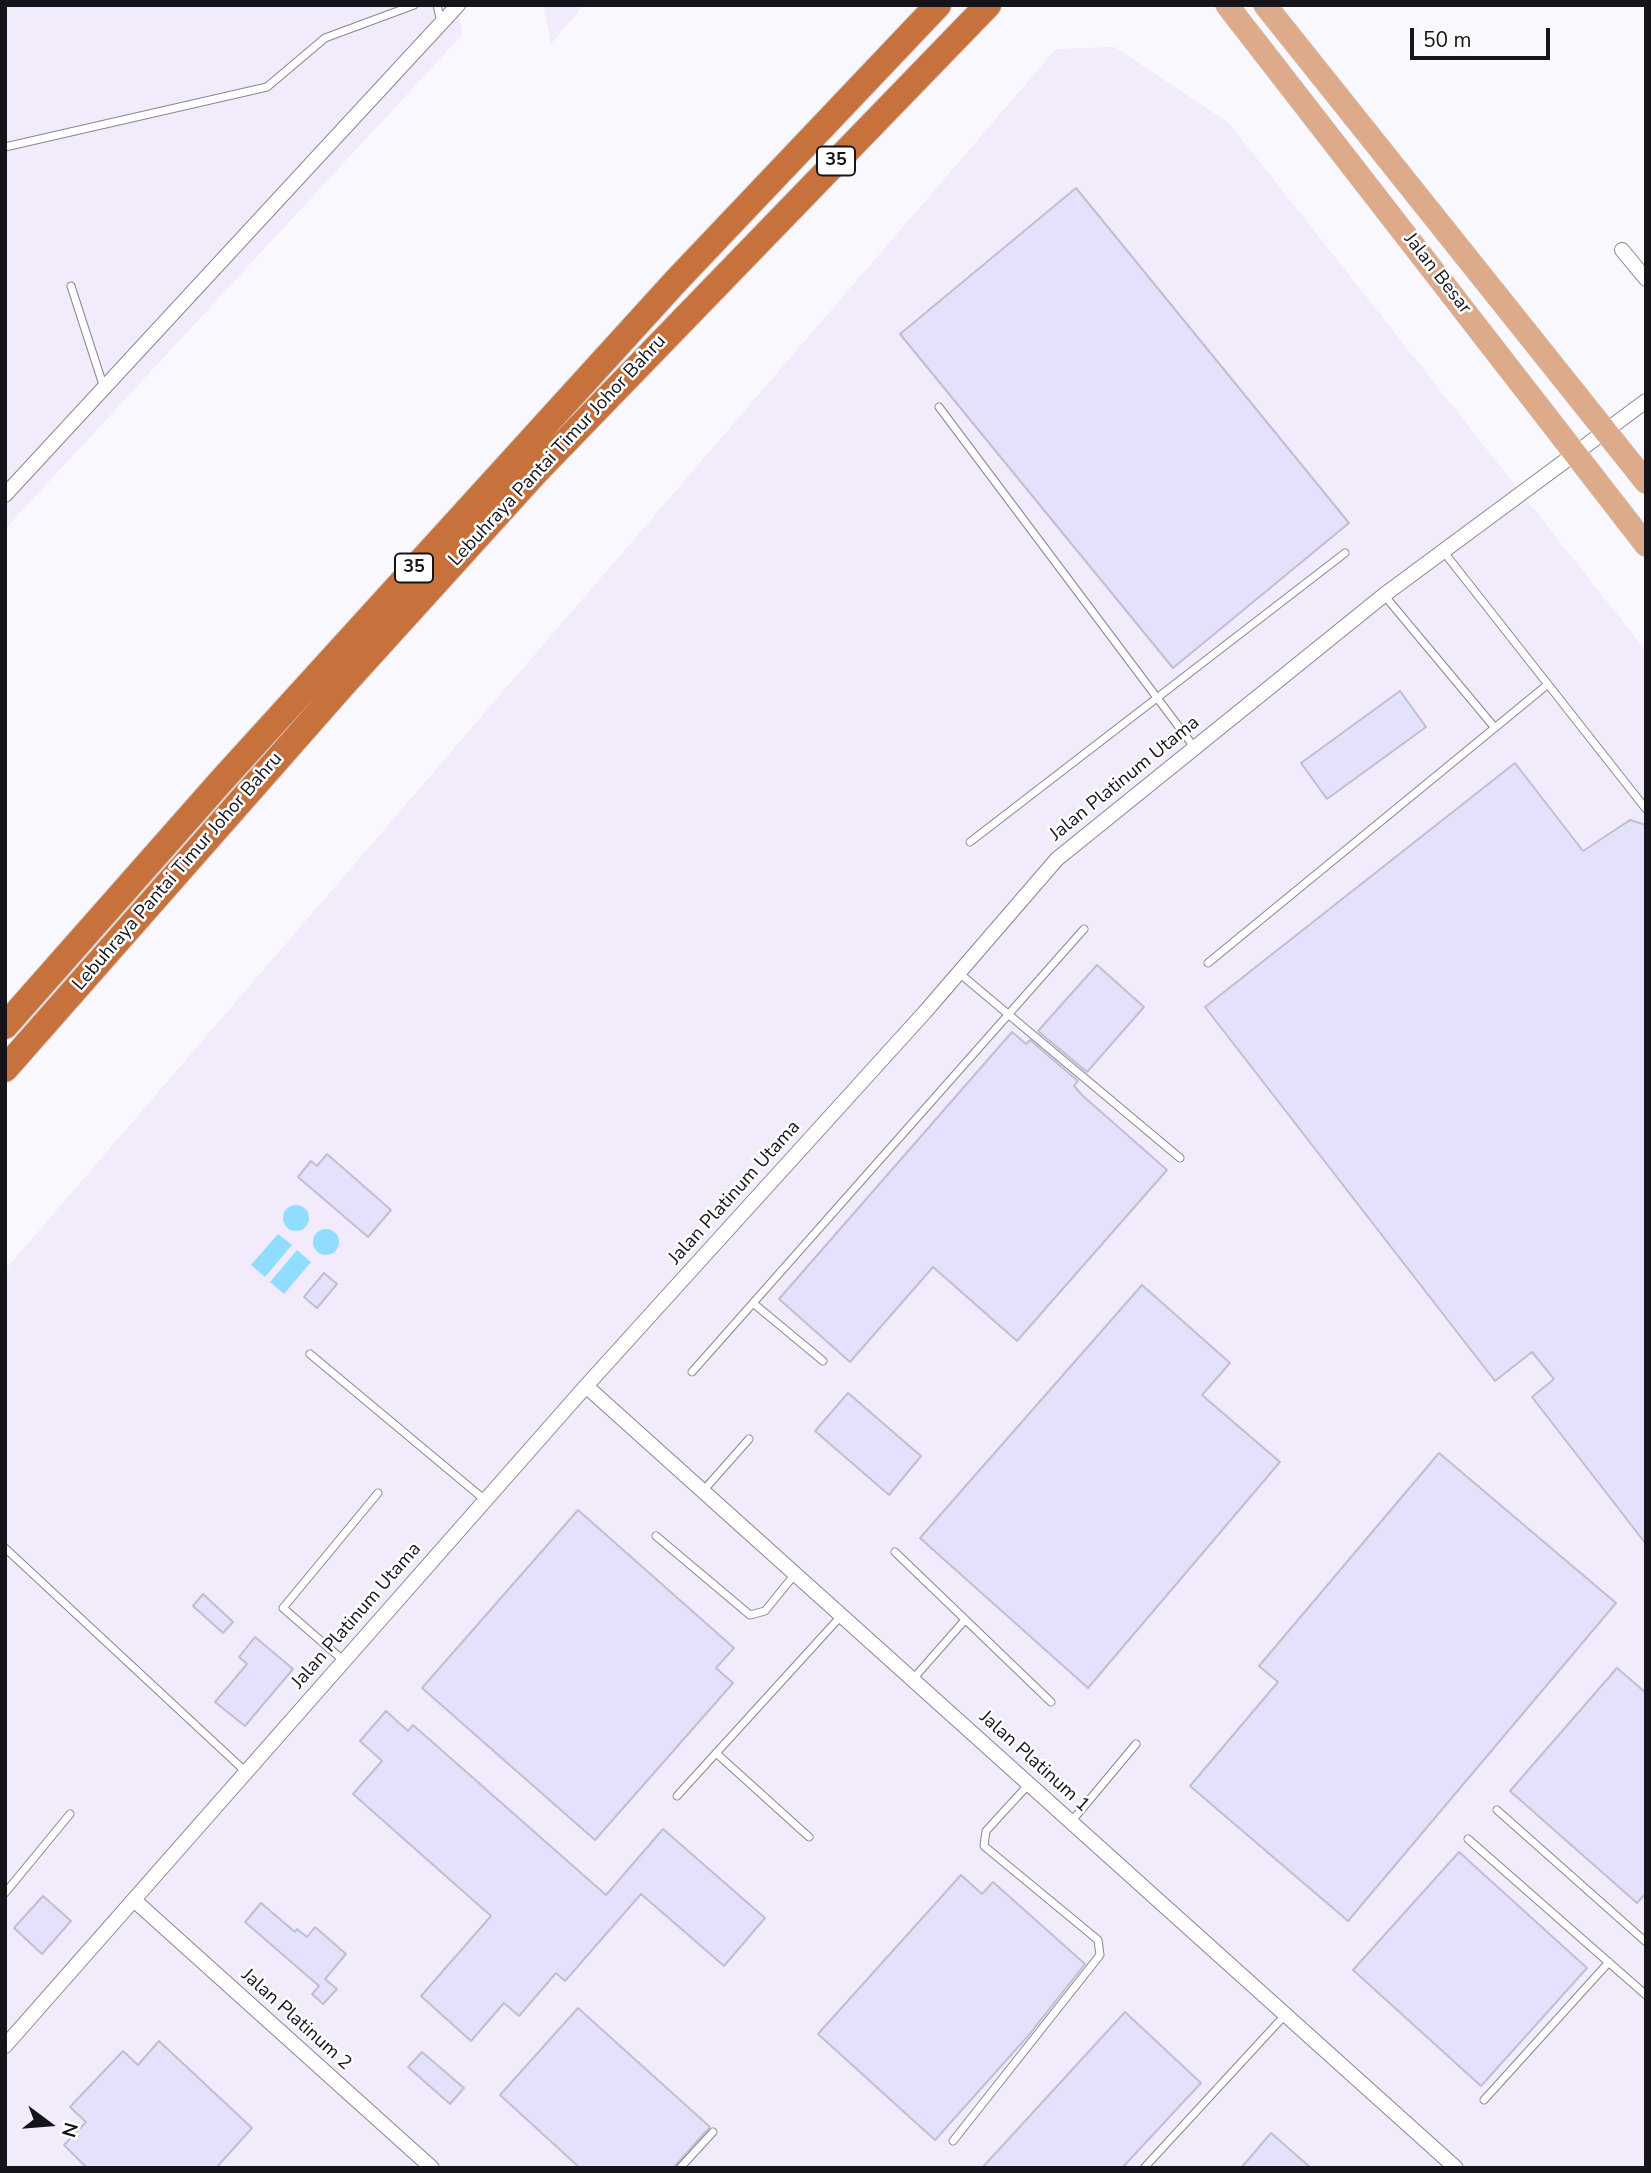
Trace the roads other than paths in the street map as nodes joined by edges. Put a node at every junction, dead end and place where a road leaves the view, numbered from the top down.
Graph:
1 (414, 5) edge
2 (437, 5) edge
3 (458, 5) edge
4 (937, 5) edge
5 (988, 5) edge
6 (1227, 5) edge
7 (1265, 5) edge
8 (441, 23) junction
9 (5, 148) edge
10 (1622, 250) dead end
11 (1646, 279) edge
12 (71, 286) dead end
13 (104, 388) junction
14 (1646, 401) edge
15 (939, 407) dead end
16 (1606, 430) junction
17 (1575, 453) junction
18 (1646, 482) edge
19 (5, 495) edge
20 (1646, 545) edge
21 (1443, 551) junction
22 (1345, 553) dead end
23 (1384, 595) junction
24 (1547, 685) junction
25 (1156, 696) junction
26 (1495, 728) junction
27 (1194, 747) junction
28 (1646, 809) edge
29 (970, 842) dead end
30 (1084, 929) dead end
31 (1208, 963) dead end
32 (959, 973) junction
33 (1008, 1014) junction
34 (5, 1026) edge
35 (5, 1069) edge
36 (1180, 1158) dead end
37 (752, 1303) junction
38 (310, 1354) dead end
39 (823, 1362) dead end
40 (692, 1372) dead end
41 (586, 1386) junction
42 (749, 1439) dead end
43 (703, 1491) junction
44 (378, 1493) dead end
45 (485, 1500) junction
46 (656, 1536) dead end
47 (5, 1548) edge
48 (895, 1552) dead end
49 (795, 1574) junction
50 (842, 1616) junction
51 (964, 1620) junction
52 (344, 1661) junction
53 (913, 1679) junction
54 (1051, 1702) dead end
55 (1136, 1744) dead end
56 (716, 1753) junction
57 (246, 1772) junction
58 (1029, 1784) junction
59 (677, 1796) dead end
60 (1497, 1810) dead end
61 (70, 1814) dead end
62 (1071, 1822) junction
63 (809, 1837) dead end
64 (1468, 1839) dead end
65 (5, 1893) edge
66 (134, 1900) junction
67 (1646, 1942) edge
68 (1609, 1962) junction
69 (1646, 1995) edge
70 (1285, 2014) junction
71 (5, 2046) edge
72 (1484, 2100) dead end
73 (713, 2132) dead end
74 (953, 2141) dead end
75 (432, 2168) edge
76 (680, 2168) edge
77 (1144, 2168) edge
78 (1456, 2168) edge

1 - 9 lane
2 - 8 lane
3 - 8 street
4 - 34 highway, Lebuhraya Pantai Timur Johor Bahru / 35
5 - 35 highway, Lebuhraya Pantai Timur Johor Bahru / 35
6 - 17 main road, Jalan Besar
7 - 16 main road, Jalan Besar
8 - 13 street
10 - 11 street
12 - 13 lane
13 - 19 street
14 - 16 street, Jalan Platinum Utama
15 - 25 lane
16 - 17 street, Jalan Platinum Utama
16 - 18 main road, Jalan Besar
17 - 20 main road, Jalan Besar
17 - 21 street, Jalan Platinum Utama
21 - 23 street, Jalan Platinum Utama
21 - 24 lane
22 - 25 lane
23 - 26 lane
23 - 27 street, Jalan Platinum Utama
24 - 26 lane
24 - 28 lane
25 - 27 lane
25 - 29 lane
26 - 31 lane
27 - 32 street, Jalan Platinum Utama
30 - 33 lane
32 - 33 lane
32 - 41 street, Jalan Platinum Utama
33 - 36 lane
33 - 37 lane
37 - 39 lane
37 - 40 lane
38 - 45 lane
41 - 43 street, Jalan Platinum 1
41 - 45 street, Jalan Platinum Utama
42 - 43 lane
43 - 49 street, Jalan Platinum 1
44 - 52 lane
45 - 52 street, Jalan Platinum Utama
46 - 49 lane
47 - 57 lane
48 - 51 lane
49 - 50 street, Jalan Platinum 1
50 - 53 street, Jalan Platinum 1
50 - 56 lane
51 - 53 lane
51 - 54 lane
52 - 57 street, Jalan Platinum Utama
53 - 58 street, Jalan Platinum 1
55 - 62 lane
56 - 59 lane
56 - 63 lane
57 - 66 street, Jalan Platinum Utama
58 - 62 street, Jalan Platinum 1
58 - 74 lane
60 - 67 lane
61 - 65 lane
62 - 70 street, Jalan Platinum 1
64 - 68 lane
66 - 71 street, Jalan Platinum Utama
66 - 75 street, Jalan Platinum 2
68 - 69 lane
68 - 72 lane
70 - 77 lane
70 - 78 street, Jalan Platinum 1
73 - 76 lane

